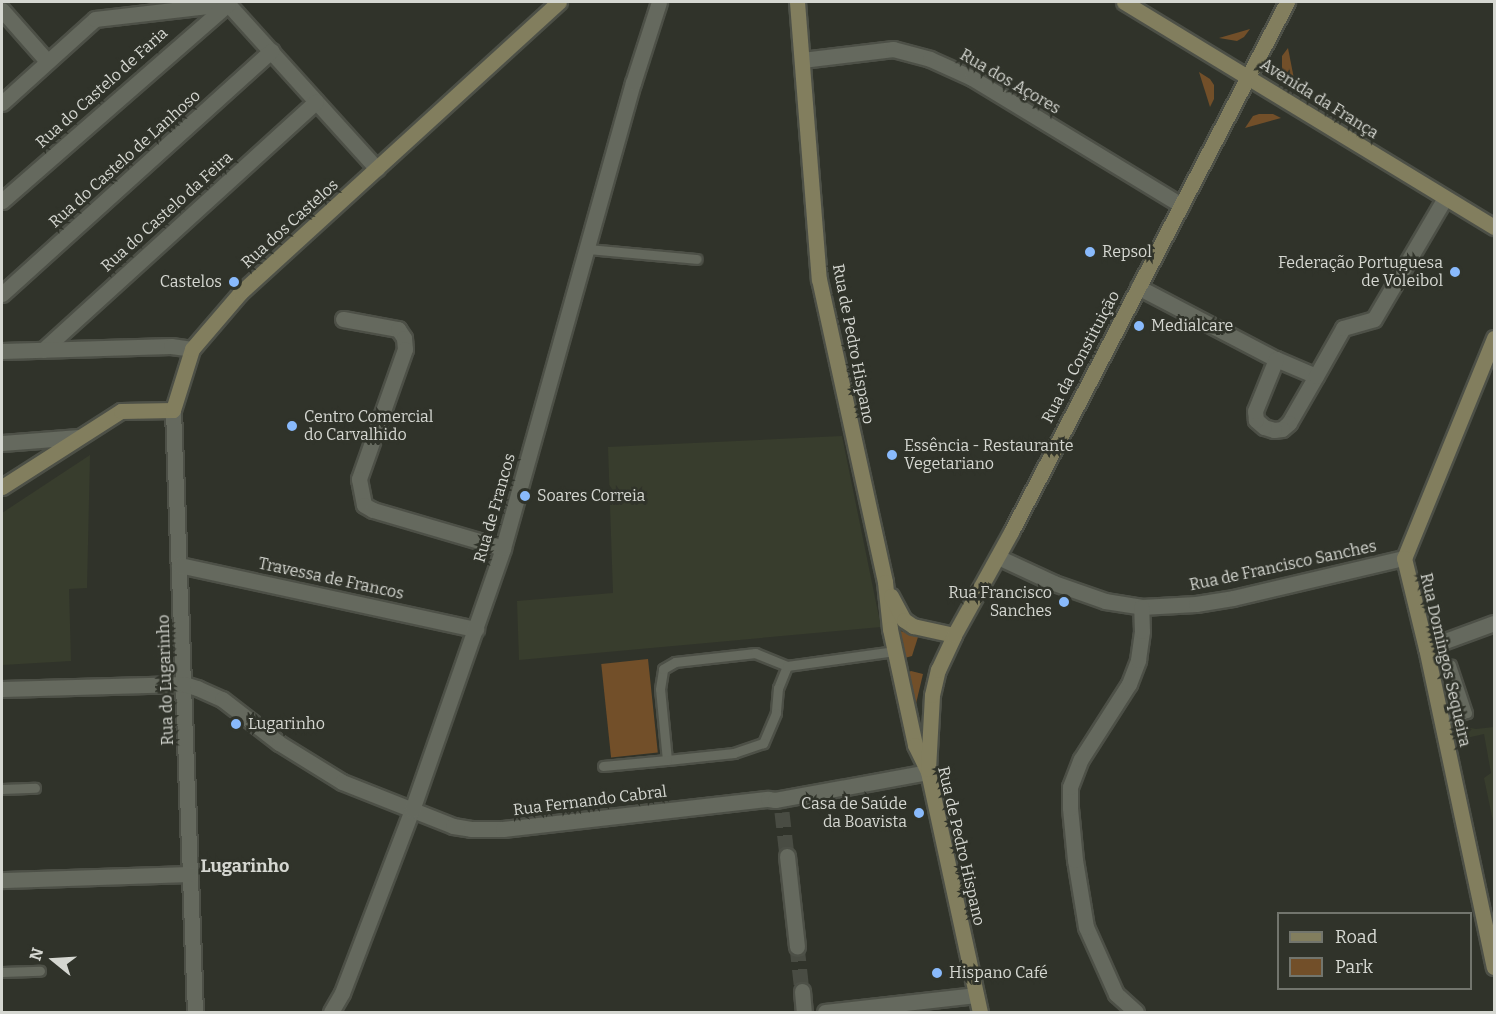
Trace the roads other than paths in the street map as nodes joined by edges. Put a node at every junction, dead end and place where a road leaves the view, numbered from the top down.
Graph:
1 (559, 2) edge
2 (659, 2) edge
3 (797, 2) edge
4 (1124, 2) edge
5 (1287, 2) edge
6 (228, 3) edge
7 (2, 10) edge
8 (271, 51) junction
9 (802, 60) junction
10 (47, 61) junction
11 (1246, 75) junction
12 (316, 102) junction
13 (2, 103) edge
14 (377, 169) junction
15 (1445, 198) junction
16 (2, 201) edge
17 (1181, 205) junction
18 (1494, 227) edge
19 (587, 249) junction
20 (697, 259) dead end
21 (1138, 287) junction
22 (2, 294) edge
23 (343, 319) dead end
24 (1494, 338) edge
25 (192, 349) junction
26 (43, 350) junction
27 (2, 351) edge
28 (1276, 359) junction
29 (1316, 376) junction
30 (173, 410) junction
31 (79, 437) junction
32 (2, 443) edge
33 (2, 487) edge
34 (503, 548) junction
35 (998, 557) junction
36 (1404, 558) junction
37 (179, 565) junction
38 (885, 582) junction
39 (1141, 606) junction
40 (1494, 623) edge
41 (476, 629) junction
42 (954, 635) junction
43 (1426, 648) junction
44 (895, 651) junction
45 (1451, 665) dead end
46 (787, 666) junction
47 (184, 684) junction
48 (2, 689) edge
49 (1442, 721) junction
50 (667, 760) junction
51 (603, 766) dead end
52 (928, 772) junction
53 (35, 788) dead end
54 (2, 789) edge
55 (412, 810) junction
56 (787, 856) tunnel mouth
57 (190, 874) junction
58 (2, 880) edge
59 (797, 946) tunnel mouth
60 (1494, 967) edge
61 (40, 971) dead end
62 (2, 972) edge
63 (802, 991) tunnel mouth
64 (976, 995) junction
65 (195, 1012) edge
66 (331, 1012) edge
67 (804, 1012) edge
68 (825, 1012) edge
69 (980, 1012) edge
70 (1136, 1012) edge

1 - 14 main road, Rua dos Castelos
2 - 19 street, Rua de Francos
3 - 9 main road, Rua de Pedro Hispano
4 - 11 main road, Avenida da França
5 - 11 main road, Rua da Constituição
6 - 8 street
6 - 10 street
6 - 16 street, Rua do Castelo de Faria
7 - 10 street
8 - 12 street
8 - 22 street, Rua do Castelo de Lanhoso
9 - 17 street, Rua dos Açores
9 - 38 main road, Rua de Pedro Hispano
10 - 13 street
11 - 15 main road, Avenida da França
11 - 17 main road, Rua da Constituição
12 - 14 street
12 - 26 street, Rua do Castelo da Feira
14 - 25 main road, Rua dos Castelos
15 - 18 main road, Avenida da França
15 - 29 street
17 - 21 main road, Rua da Constituição
19 - 20 lane
19 - 34 street, Rua de Francos
21 - 28 street
21 - 35 main road, Rua da Constituição
23 - 34 street
24 - 36 main road, Rua Domingos Sequeira
25 - 26 street
25 - 30 main road, Rua do Lugarinho
26 - 27 street
28 - 29 street
28 - 29 street
30 - 31 main road
30 - 37 street, Rua do Lugarinho
31 - 32 street
31 - 33 main road
34 - 41 street, Rua de Francos
35 - 39 street, Rua de Francisco Sanches
35 - 42 main road, Rua da Constituição
36 - 39 street, Rua de Francisco Sanches
36 - 43 main road, Rua Domingos Sequeira
37 - 41 street, Travessa de Francos
37 - 47 street, Rua do Lugarinho
38 - 42 main road, Rua de Pedro Hispano
38 - 44 main road, Rua de Pedro Hispano
39 - 70 street
40 - 43 street
41 - 55 street, Rua de Francos
42 - 52 main road, Rua da Constituição
43 - 49 main road, Rua Domingos Sequeira
44 - 46 lane
44 - 52 main road, Rua de Pedro Hispano
45 - 49 lane
46 - 50 lane
46 - 50 lane
47 - 48 street
47 - 55 street, Rua Fernando Cabral
47 - 57 street, Rua do Lugarinho
49 - 60 main road, Rua Domingos Sequeira
50 - 51 lane
52 - 55 street, Rua Fernando Cabral
52 - 64 main road, Rua de Pedro Hispano
53 - 54 lane
55 - 66 street, Rua de Francos
56 - 59 street
57 - 58 street
57 - 65 street, Rua do Lugarinho
61 - 62 lane
63 - 67 street
64 - 68 street
64 - 69 main road, Rua de Pedro Hispano

